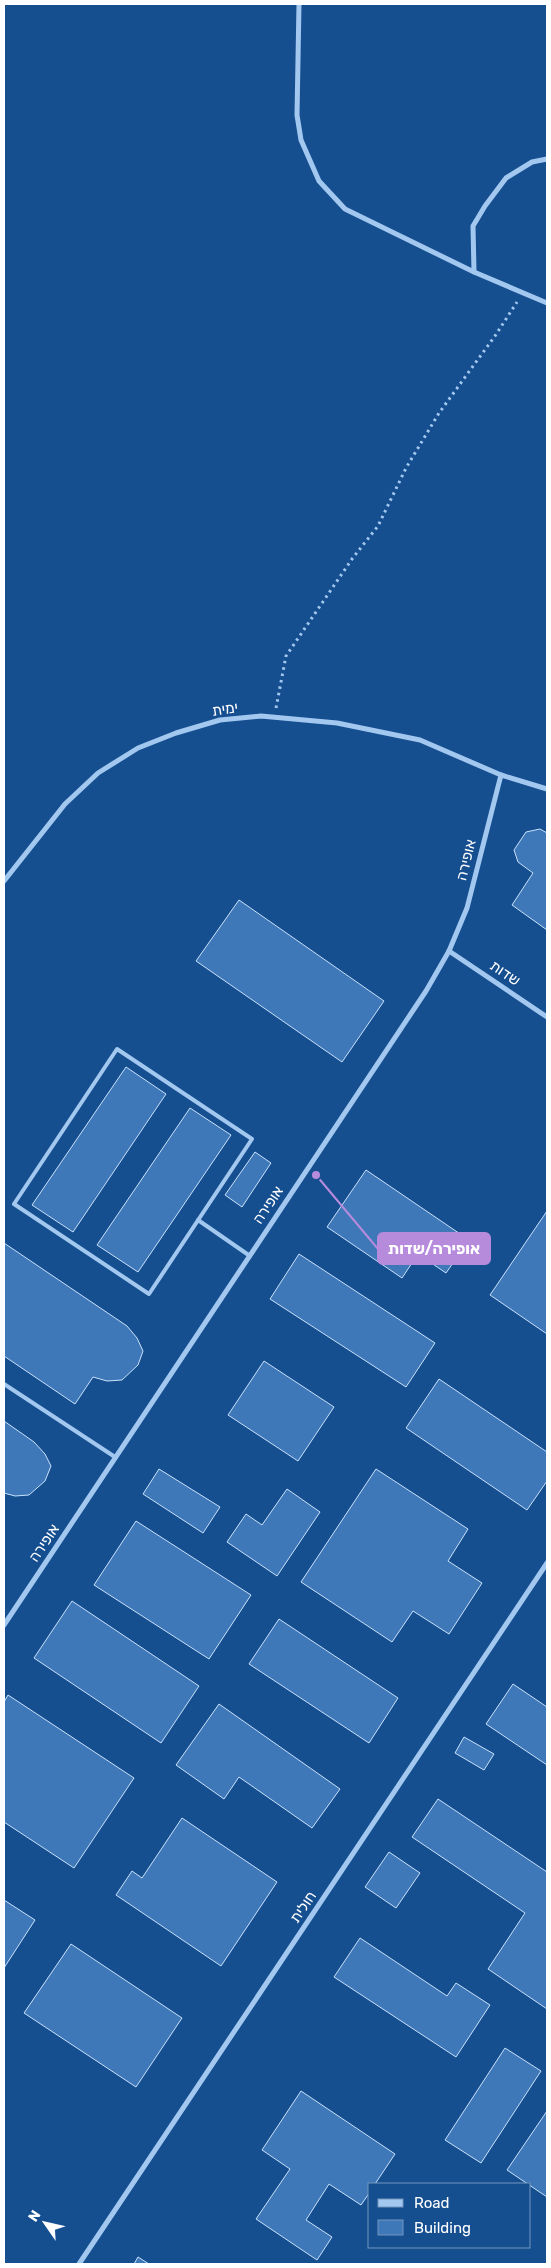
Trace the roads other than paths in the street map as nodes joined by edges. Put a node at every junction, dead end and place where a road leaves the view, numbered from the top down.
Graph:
1 (299, 4) edge
2 (547, 159) edge
3 (474, 272) junction
4 (547, 303) edge
5 (501, 775) junction
6 (547, 790) edge
7 (4, 881) edge
8 (450, 951) junction
9 (547, 1017) edge
10 (198, 1220) junction
11 (250, 1256) junction
12 (4, 1384) edge
13 (116, 1457) junction
14 (547, 1563) edge
15 (4, 1625) edge
16 (79, 2264) edge

1 - 3 street
2 - 3 street
3 - 4 street
5 - 6 street, ימית
5 - 7 street, ימית
5 - 8 street, אופירה
8 - 9 street, שדות
8 - 11 street, אופירה
10 - 10 lane
10 - 11 lane
11 - 13 street, אופירה
12 - 13 lane
13 - 15 street, אופירה
14 - 16 street, חולית

